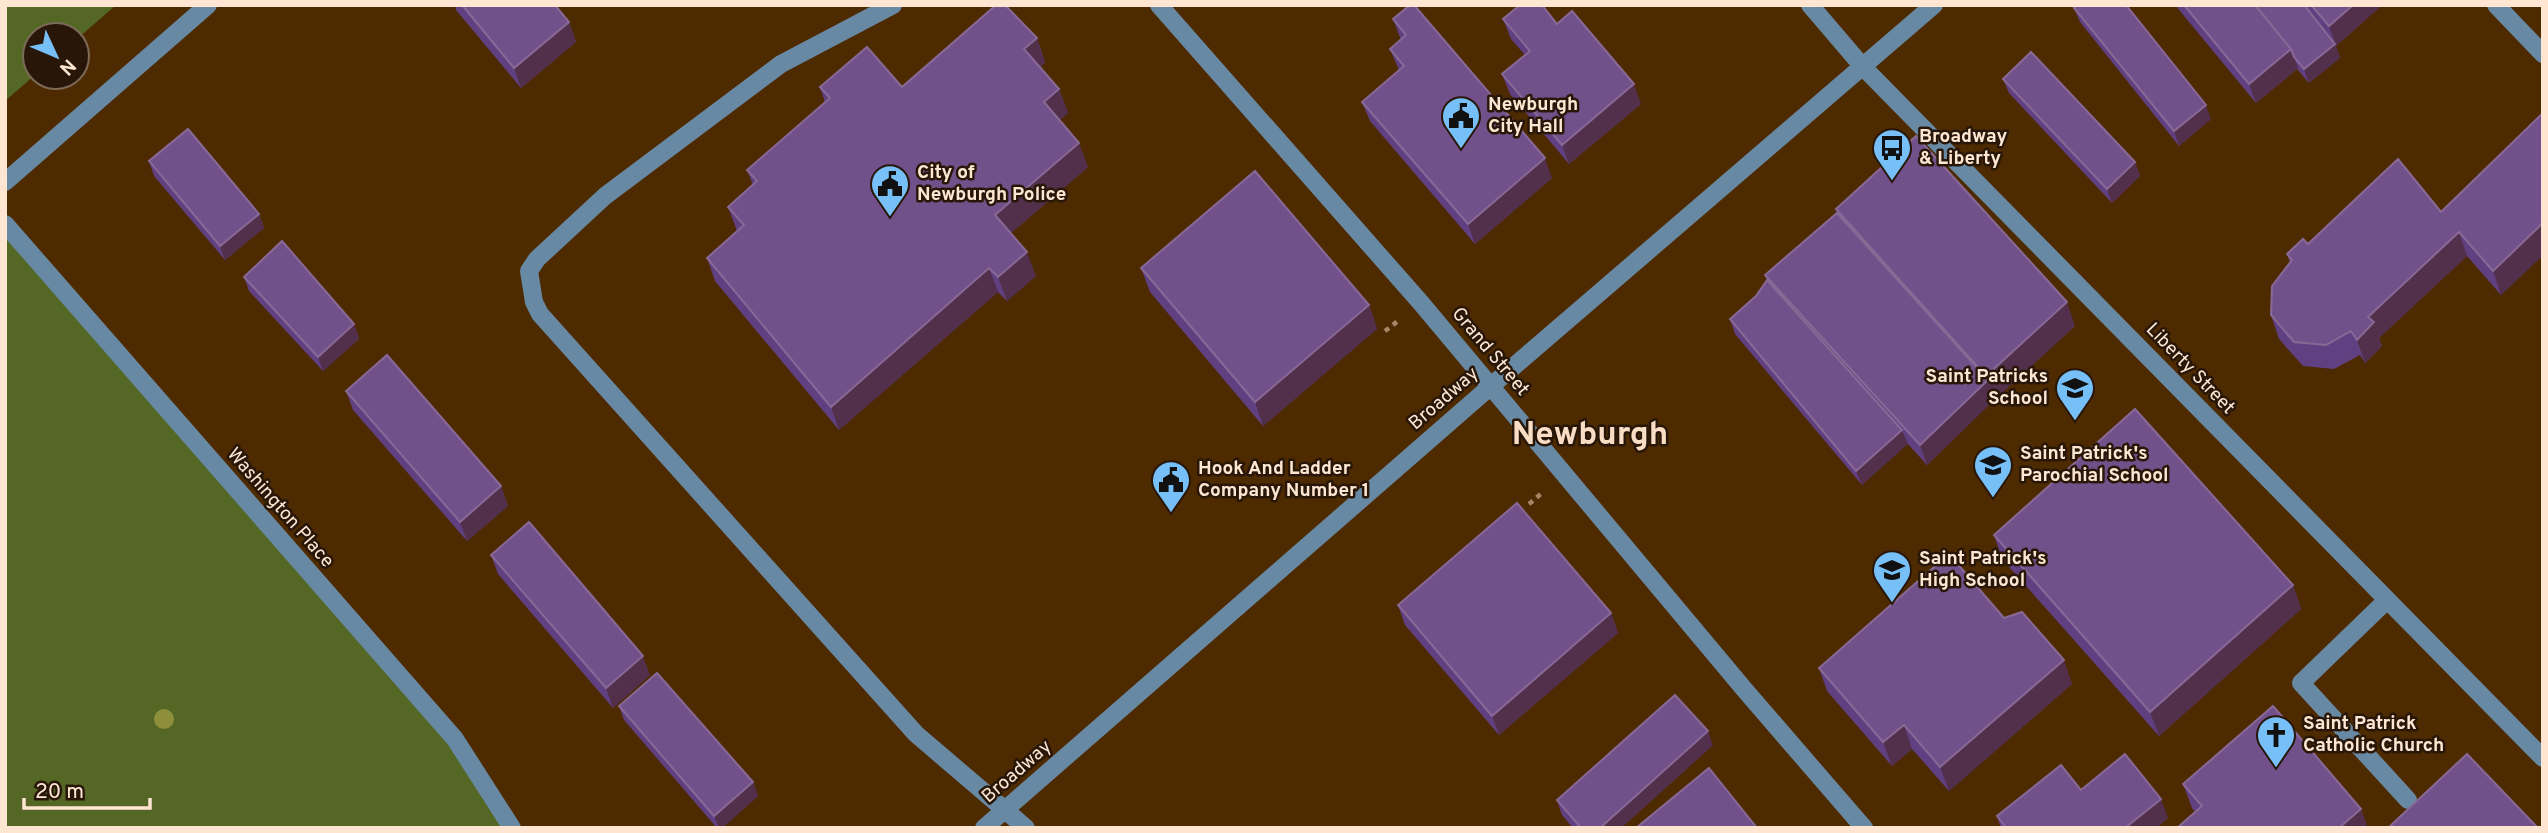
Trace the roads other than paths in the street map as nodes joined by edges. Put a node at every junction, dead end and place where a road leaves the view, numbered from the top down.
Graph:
1 (208, 5) edge
2 (893, 5) edge
3 (1159, 5) edge
4 (1810, 5) edge
5 (1934, 5) edge
6 (2497, 5) edge
7 (2543, 54) edge
8 (1863, 67) junction
9 (5, 183) edge
10 (5, 224) edge
11 (1491, 386) junction
12 (2387, 600) junction
13 (2543, 758) edge
14 (2408, 800) dead end
15 (1004, 810) junction
16 (512, 828) edge
17 (984, 828) edge
18 (1026, 828) edge
19 (1864, 828) edge

1 - 9 street
2 - 15 street
3 - 11 street, Grand Street
4 - 8 street, Liberty Street
5 - 8 street, Broadway
6 - 7 street
8 - 11 street, Broadway
8 - 12 street, Liberty Street
10 - 16 street, Washington Place
11 - 15 street, Broadway
11 - 19 street, Grand Street
12 - 13 street, Liberty Street
12 - 14 street
15 - 17 street, Broadway
15 - 18 street

